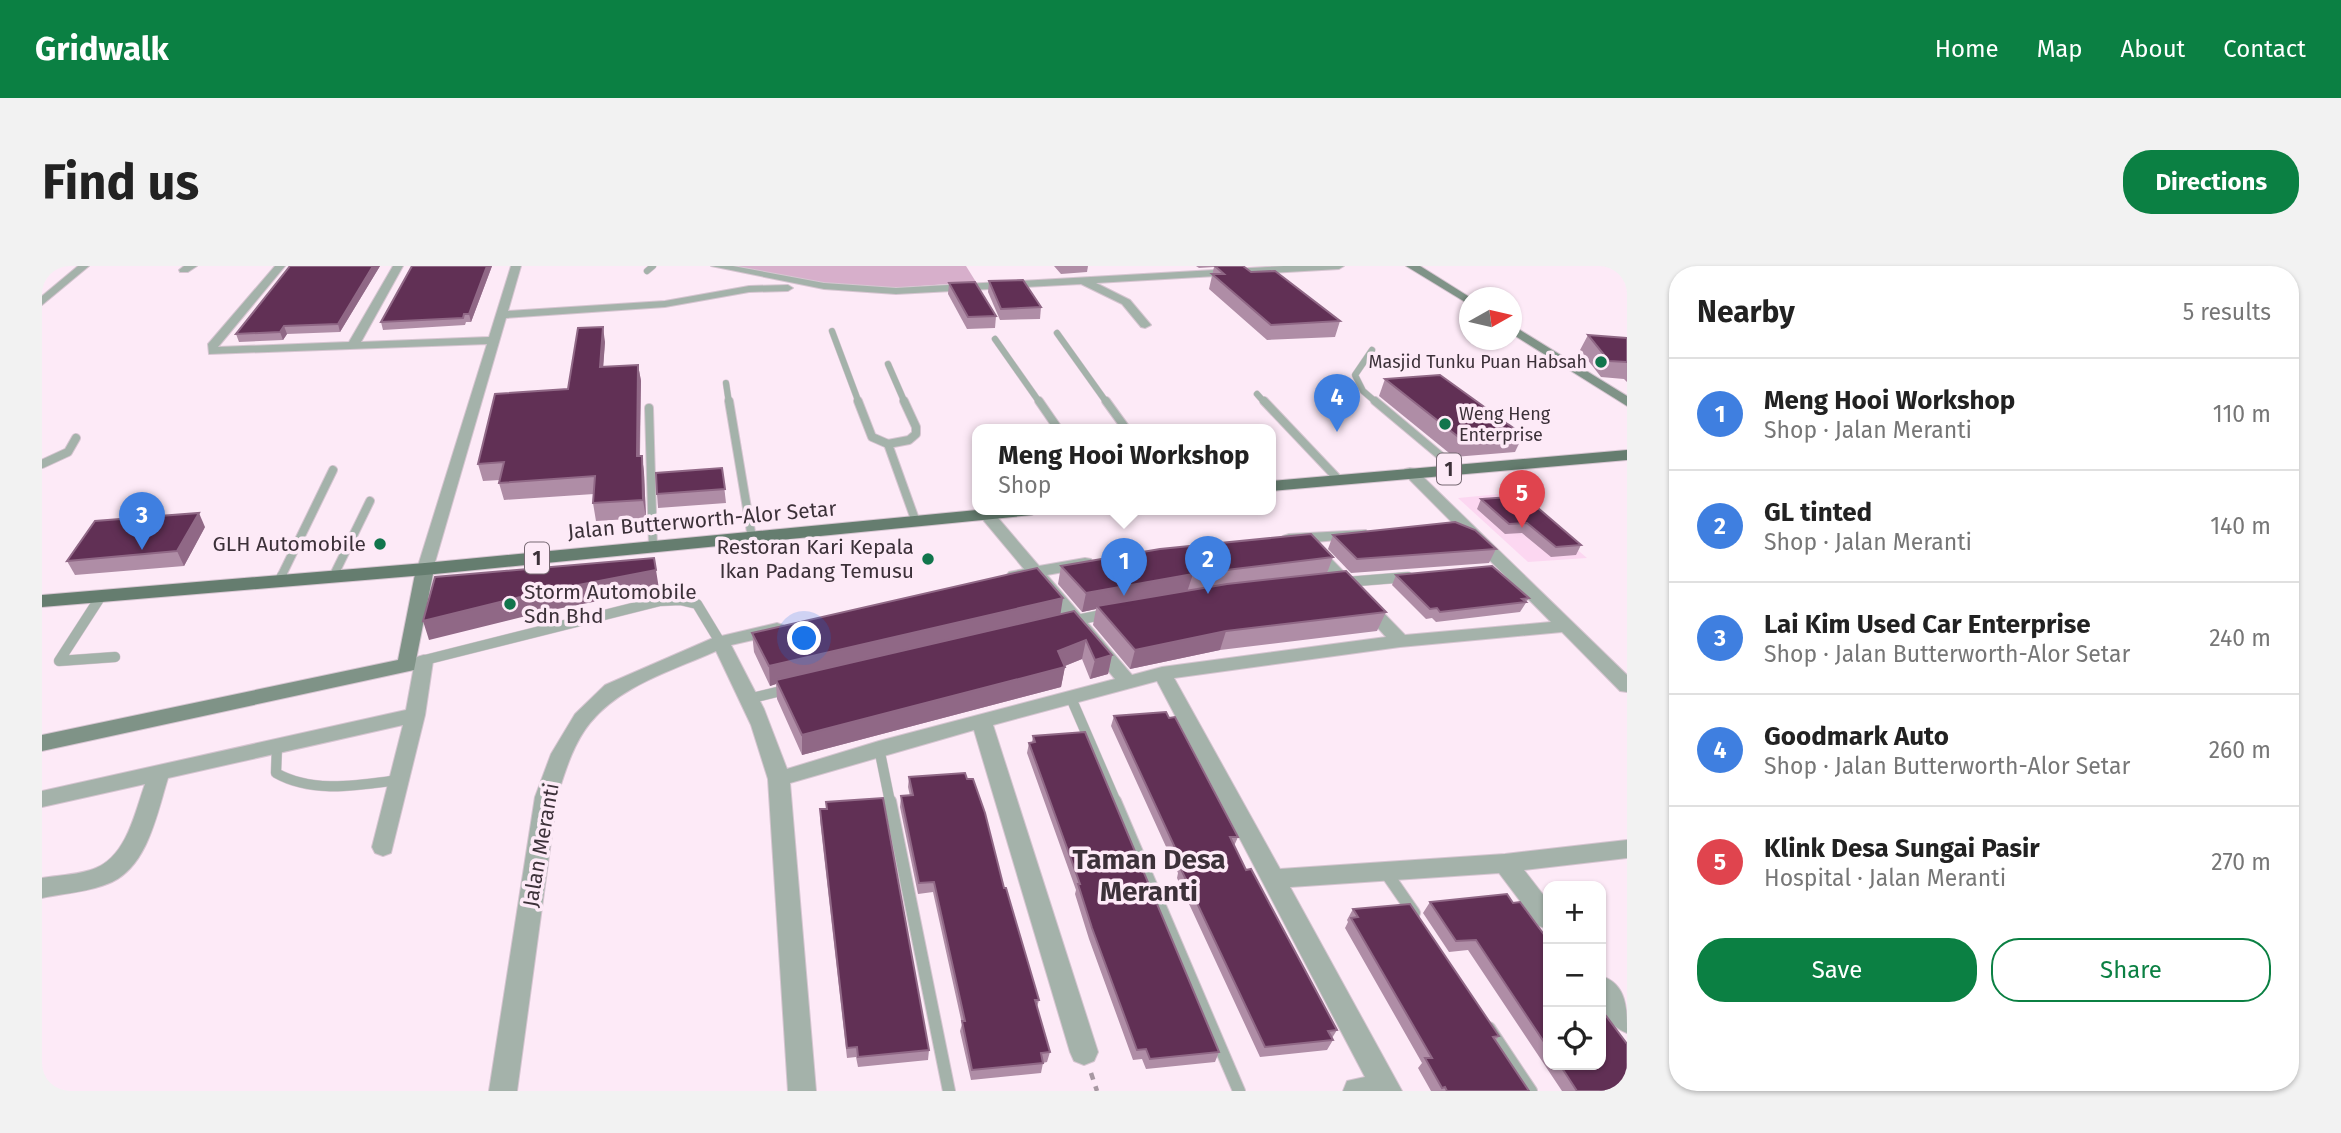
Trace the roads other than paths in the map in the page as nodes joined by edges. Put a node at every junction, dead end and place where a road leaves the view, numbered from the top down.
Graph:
1 (84, 266) edge
2 (280, 266) edge
3 (398, 266) edge
4 (516, 266) edge
5 (653, 266) edge
6 (716, 266) edge
7 (1095, 266) edge
8 (1339, 266) edge
9 (1412, 266) edge
10 (1188, 269) edge
11 (647, 271) dead end
12 (1106, 278) junction
13 (1081, 279) junction
14 (824, 286) junction
15 (978, 286) junction
16 (1459, 296) edge
17 (984, 297) edge
18 (42, 302) edge
19 (502, 315) junction
20 (1145, 325) dead end
21 (832, 331) dead end
22 (1056, 333) dead end
23 (1522, 336) edge
24 (995, 339) dead end
25 (494, 340) junction
26 (353, 346) junction
27 (1372, 350) dead end
28 (888, 364) dead end
29 (726, 383) dead end
30 (1257, 394) dead end
31 (1627, 402) edge
32 (649, 408) dead end
33 (1055, 424) edge
34 (1123, 424) edge
35 (76, 438) dead end
36 (888, 444) junction
37 (1625, 457) edge
38 (42, 464) edge
39 (1455, 468) junction
40 (333, 470) dead end
41 (1410, 472) junction
42 (1338, 479) junction
43 (1276, 485) edge
44 (370, 501) dead end
45 (979, 515) edge
46 (989, 515) edge
47 (916, 522) junction
48 (1462, 524) junction
49 (1436, 526) edge
50 (1383, 531) edge
51 (752, 538) junction
52 (1305, 538) junction
53 (1278, 541) edge
54 (653, 547) junction
55 (1100, 561) edge
56 (425, 569) junction
57 (1035, 571) junction
58 (1413, 576) edge
59 (333, 577) junction
60 (996, 580) edge
61 (279, 582) junction
62 (1340, 583) junction
63 (102, 596) junction
64 (42, 601) edge
65 (1115, 613) edge
66 (1070, 621) junction
67 (799, 625) edge
68 (1566, 626) junction
69 (1400, 641) junction
70 (720, 642) junction
71 (115, 657) dead end
72 (416, 663) junction
73 (1161, 673) junction
74 (1127, 681) junction
75 (806, 685) edge
76 (1627, 686) edge
77 (752, 698) junction
78 (1071, 698) junction
79 (415, 715) junction
80 (981, 720) junction
81 (42, 743) edge
82 (277, 746) junction
83 (879, 748) junction
84 (159, 773) junction
85 (779, 779) junction
86 (399, 780) junction
87 (42, 799) edge
88 (383, 847) dead end
89 (1627, 849) edge
90 (1505, 863) junction
91 (1385, 870) junction
92 (1271, 879) junction
93 (45, 892) edge
94 (1543, 912) edge
95 (1423, 928) edge
96 (1606, 994) edge
97 (1485, 1021) edge
98 (1627, 1021) edge
99 (1084, 1052) dead end
100 (1387, 1089) edge
101 (503, 1091) edge
102 (802, 1091) edge
103 (948, 1091) edge
104 (1239, 1091) edge
105 (1357, 1091) edge
106 (1531, 1091) edge

1 - 18 street
2 - 26 street
3 - 26 street
4 - 19 street
5 - 11 lane
6 - 14 street
7 - 12 street
8 - 10 street
9 - 16 street
10 - 12 street
12 - 13 street
13 - 15 street
13 - 20 street
14 - 15 street
14 - 19 street
15 - 17 lane
19 - 25 street
21 - 36 lane
22 - 34 lane
23 - 31 street
24 - 33 lane
25 - 26 street
25 - 56 street
27 - 39 lane
28 - 36 lane
29 - 51 lane
30 - 42 lane
32 - 54 lane
35 - 38 lane
36 - 47 lane
37 - 39 main road, 1
39 - 41 main road, 1
40 - 61 lane
41 - 42 main road, 1
41 - 48 street
42 - 43 main road, 1
44 - 59 lane
45 - 47 main road, Jalan Butterworth-Alor Setar / 1
46 - 57 street
47 - 51 main road, Jalan Butterworth-Alor Setar / 1
48 - 49 street
48 - 68 street
50 - 52 street
51 - 54 main road, Jalan Butterworth-Alor Setar / 1
52 - 53 street
52 - 62 street
54 - 56 main road, Jalan Butterworth-Alor Setar / 1
55 - 57 street
56 - 59 main road, Jalan Butterworth-Alor Setar / 1
56 - 72 street
57 - 60 street
57 - 66 street
58 - 62 lane
59 - 61 main road, Jalan Butterworth-Alor Setar / 1
61 - 63 main road, Jalan Butterworth-Alor Setar / 1
62 - 69 street
63 - 64 main road, Jalan Butterworth-Alor Setar / 1
63 - 71 lane
65 - 66 lane
66 - 74 street
67 - 70 street, Jalan Meranti
68 - 69 street
68 - 76 street
69 - 73 street
70 - 72 lane
70 - 77 street
70 - 101 street, Jalan Meranti
72 - 79 street
72 - 81 street
73 - 74 street
73 - 92 street
74 - 78 street
75 - 77 lane
77 - 85 street
78 - 80 street
78 - 104 lane
79 - 82 street
79 - 86 street
80 - 83 street
80 - 99 street
82 - 84 street
82 - 86 lane
83 - 85 street
83 - 103 lane
84 - 87 street
84 - 93 street
85 - 102 street
86 - 88 street
89 - 90 street
90 - 91 street
90 - 94 street
91 - 92 street
91 - 95 lane
92 - 100 street
96 - 98 street
97 - 106 lane
100 - 105 street

